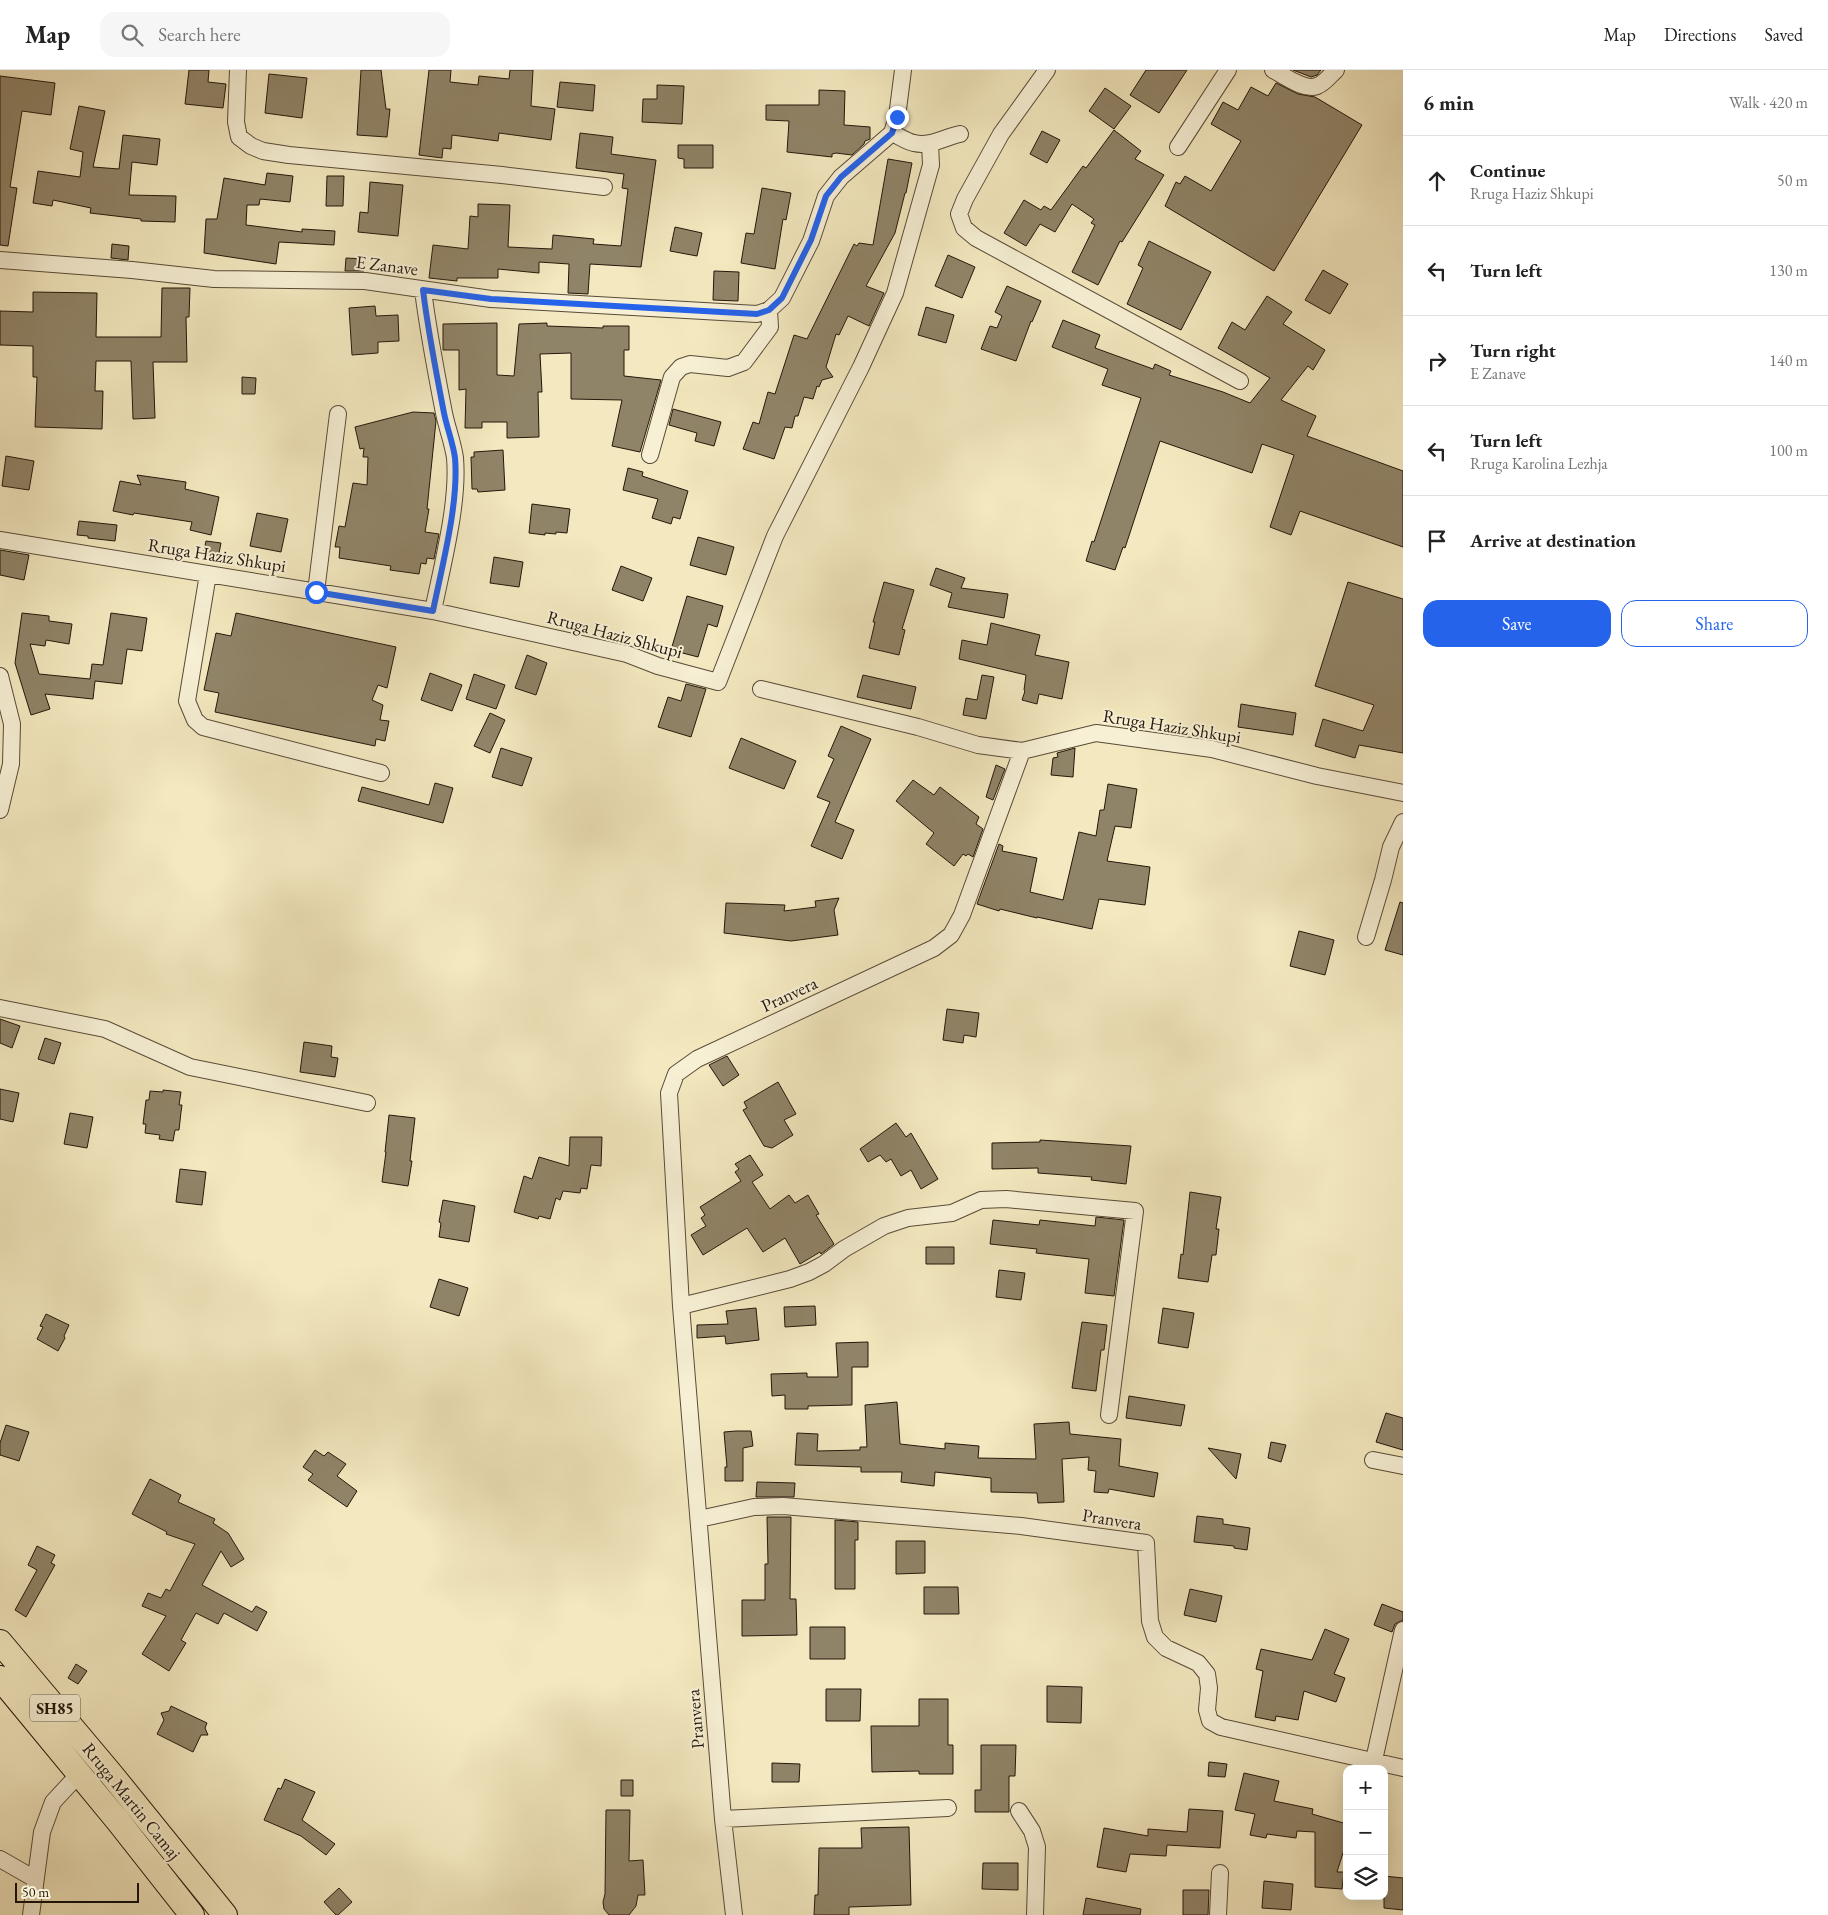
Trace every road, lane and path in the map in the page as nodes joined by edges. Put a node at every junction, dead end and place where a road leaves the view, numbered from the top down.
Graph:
1 (238, 70) edge
2 (903, 70) edge
3 (1047, 70) edge
4 (1228, 70) edge
5 (1273, 70) edge
6 (1336, 70) edge
7 (892, 133) junction
8 (960, 134) dead end
9 (930, 144) junction
10 (1178, 147) dead end
11 (604, 187) dead end
12 (0, 260) edge
13 (423, 290) junction
14 (769, 310) junction
15 (1240, 381) dead end
16 (338, 414) dead end
17 (650, 455) dead end
18 (0, 540) edge
19 (208, 574) junction
20 (316, 592) junction
21 (433, 611) junction
22 (0, 676) edge
23 (761, 689) dead end
24 (1022, 751) junction
25 (381, 773) dead end
26 (1403, 793) edge
27 (0, 810) edge
28 (1403, 822) edge
29 (1366, 936) dead end
30 (0, 1008) edge
31 (367, 1103) dead end
32 (681, 1306) junction
33 (1109, 1415) dead end
34 (1374, 1460) dead end
35 (1403, 1466) edge
36 (699, 1519) junction
37 (1403, 1630) edge
38 (0, 1642) edge
39 (0, 1678) edge
40 (1374, 1760) junction
41 (1403, 1768) edge
42 (80, 1774) junction
43 (948, 1808) dead end
44 (1019, 1811) dead end
45 (723, 1819) junction
46 (0, 1859) edge
47 (1220, 1874) dead end
48 (35, 1879) junction
49 (30, 1915) edge
50 (192, 1915) edge
51 (225, 1915) edge
52 (734, 1915) edge
53 (1034, 1915) edge
54 (1218, 1915) edge

1 - 11 street
2 - 7 street
3 - 15 street
4 - 10 street
5 - 6 street
7 - 9 street
7 - 14 street
8 - 9 street
9 - 21 street, Rruga Haziz Shkupi
12 - 13 street, E Zanave
13 - 14 street, E Zanave
13 - 21 street
14 - 17 street
16 - 20 street
18 - 19 street, Rruga Haziz Shkupi
19 - 20 street, Rruga Haziz Shkupi
19 - 25 street
20 - 21 street, Rruga Haziz Shkupi
22 - 27 street
23 - 24 street, Rruga Haziz Shkupi
24 - 26 street, Rruga Haziz Shkupi
24 - 32 street, Pranvera
28 - 29 street
30 - 31 street
32 - 33 street
32 - 36 street, Pranvera
34 - 35 street
36 - 40 street, Pranvera
36 - 45 street, Pranvera
37 - 40 street
38 - 51 highway, Rruga Martin Camaj / SH85
39 - 42 highway, Rruga Martin Camaj / SH85
40 - 41 street, Pranvera
42 - 48 street
42 - 50 highway, Rruga Martin Camaj / SH85
43 - 45 street
44 - 53 street
45 - 52 street, Pranvera
46 - 48 street
47 - 54 street
48 - 49 street

